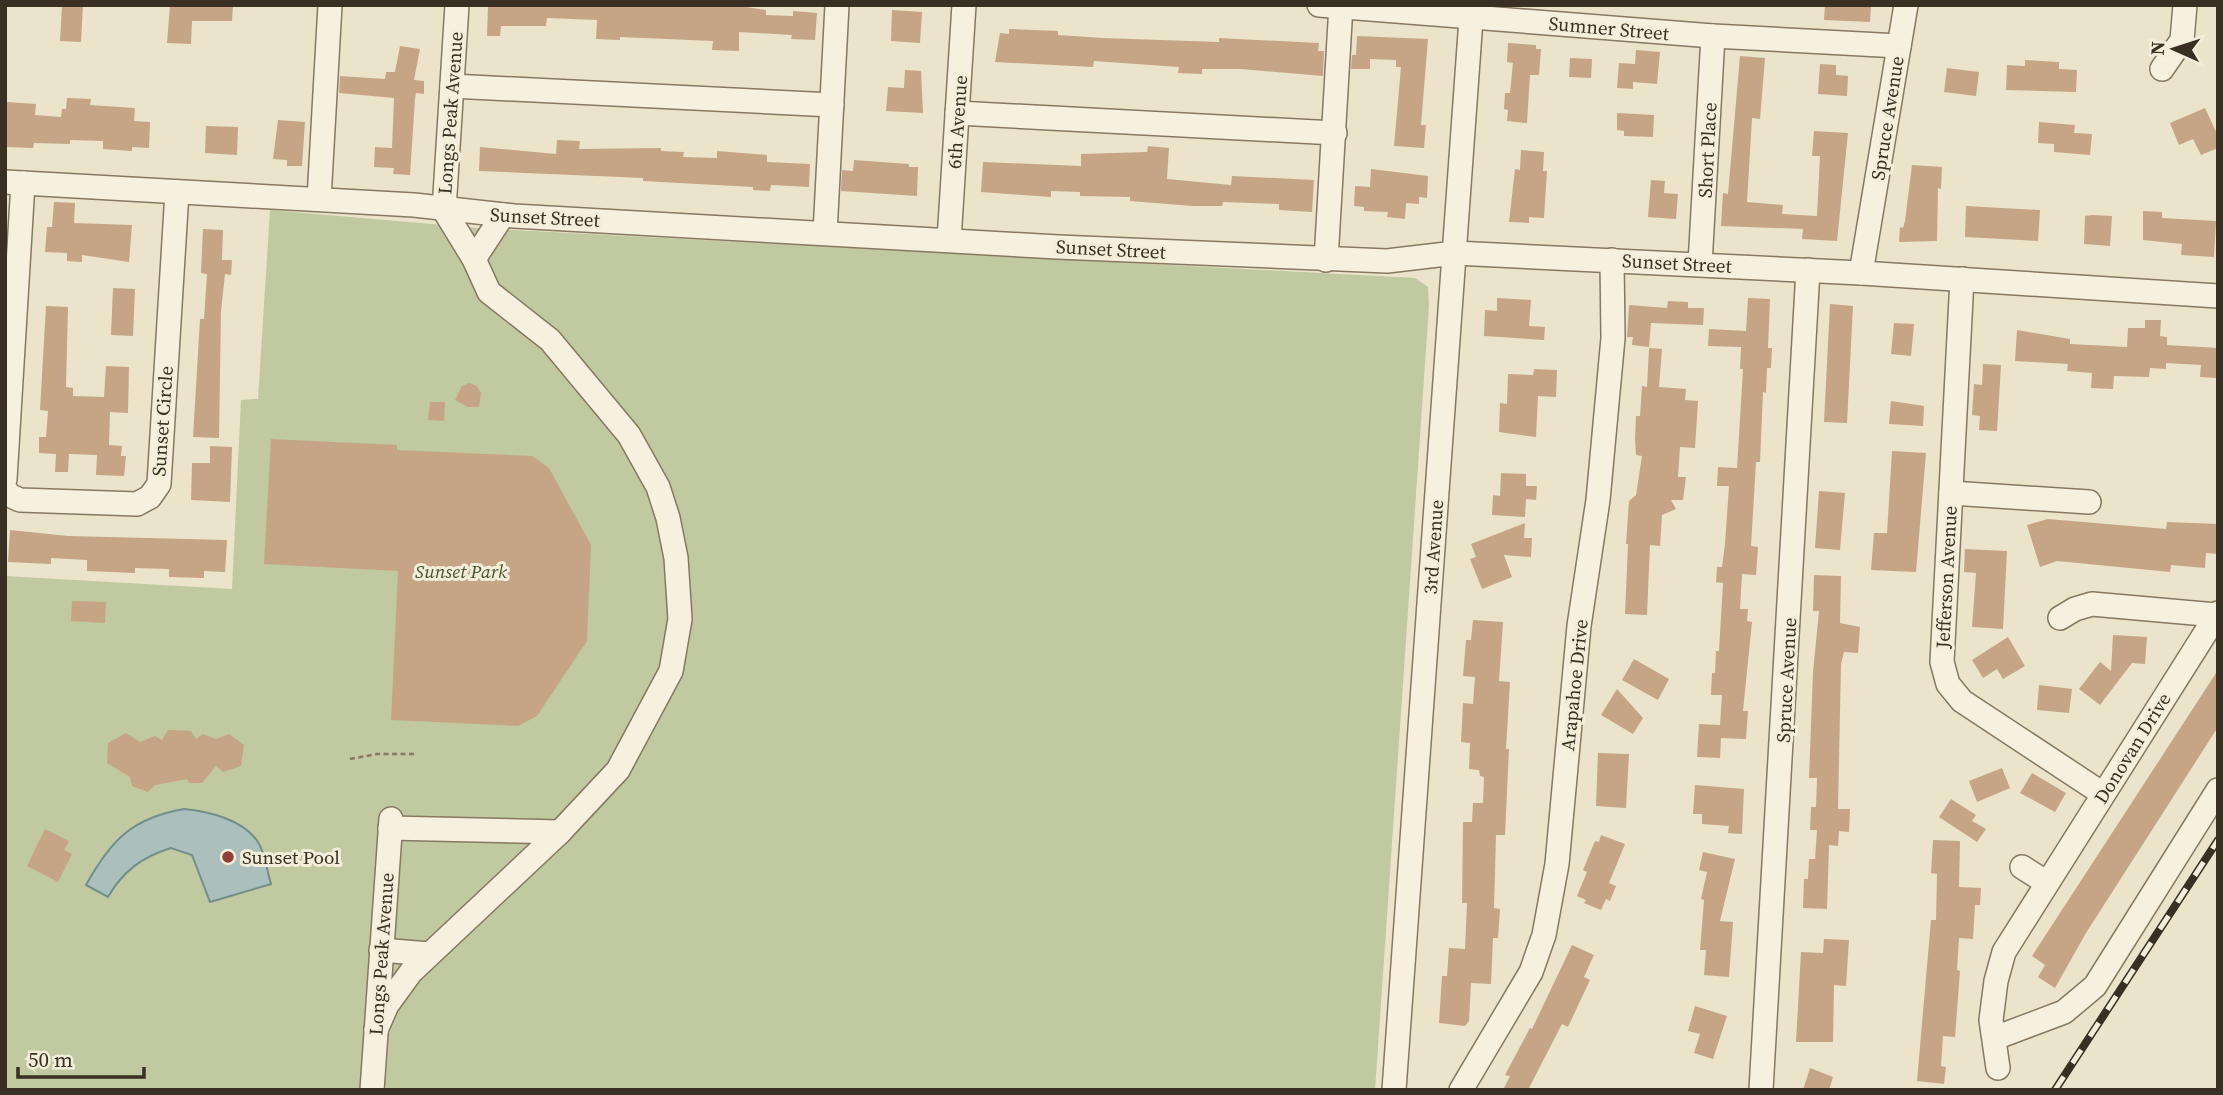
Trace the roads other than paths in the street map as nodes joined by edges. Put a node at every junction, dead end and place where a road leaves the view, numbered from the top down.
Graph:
1 (330, 5) edge
2 (457, 5) edge
3 (837, 5) edge
4 (964, 5) edge
5 (1906, 5) edge
6 (2185, 5) edge
7 (1334, 6) edge
8 (1472, 11) edge
9 (1713, 36) junction
10 (1899, 46) junction
11 (2162, 69) dead end
12 (452, 86) junction
13 (832, 105) junction
14 (957, 113) junction
15 (1335, 133) junction
16 (14, 183) edge
17 (177, 192) junction
18 (319, 199) junction
19 (444, 210) junction
20 (503, 215) junction
21 (825, 233) junction
22 (949, 240) junction
23 (1455, 253) junction
24 (474, 259) junction
25 (1326, 260) junction
26 (1612, 260) junction
27 (1700, 264) junction
28 (1808, 270) junction
29 (1861, 273) junction
30 (1962, 279) junction
31 (2218, 296) edge
32 (5, 479) edge
33 (5, 489) edge
34 (1951, 493) junction
35 (2089, 502) dead end
36 (2217, 614) edge
37 (2060, 618) dead end
38 (2218, 790) edge
39 (2103, 794) junction
40 (560, 832) junction
41 (2022, 867) dead end
42 (2046, 883) junction
43 (381, 950) junction
44 (429, 954) junction
45 (376, 1030) junction
46 (1995, 1038) junction
47 (1998, 1068) dead end
48 (372, 1090) edge
49 (1394, 1090) edge
50 (1461, 1090) edge
51 (1761, 1090) edge

1 - 18 street
2 - 12 street, Longs Peak Avenue
3 - 13 street
4 - 14 street, 6th Avenue
5 - 10 street, Spruce Avenue
6 - 11 street
7 - 8 street, Sumner Street
7 - 15 street
8 - 9 street, Sumner Street
8 - 23 street, 3rd Avenue
9 - 10 street, Sumner Street
9 - 27 street, Short Place
10 - 29 street, Spruce Avenue
12 - 13 street
12 - 19 street, Longs Peak Avenue
13 - 21 street
14 - 15 street
14 - 22 street, 6th Avenue
15 - 25 street
16 - 17 street, Sunset Street
16 - 32 street
17 - 18 street, Sunset Street
17 - 33 street, Sunset Circle
18 - 19 street, Sunset Street
19 - 20 street, Sunset Street
19 - 24 street, Longs Peak Avenue
20 - 21 street, Sunset Street
20 - 24 street
21 - 22 street, Sunset Street
22 - 25 street, Sunset Street
23 - 25 street, Sunset Street
23 - 26 street, Sunset Street
23 - 49 street, 3rd Avenue
24 - 40 street, Longs Peak Avenue
26 - 27 street, Sunset Street
26 - 50 street, Arapahoe Drive
27 - 28 street, Sunset Street
28 - 29 street, Sunset Street
28 - 51 street, Spruce Avenue
29 - 30 street, Sunset Street
30 - 31 street, Sunset Street
30 - 34 street, Jefferson Avenue
34 - 35 street
34 - 39 street, Jefferson Avenue
36 - 37 street
36 - 39 street, Donovan Drive
38 - 46 street
39 - 42 street, Donovan Drive
40 - 43 street, Longs Peak Avenue
40 - 44 street
41 - 42 street
42 - 46 street, Donovan Drive
43 - 44 street
43 - 45 street, Longs Peak Avenue
44 - 45 street
45 - 48 street, Longs Peak Avenue
46 - 47 street, Donovan Drive

